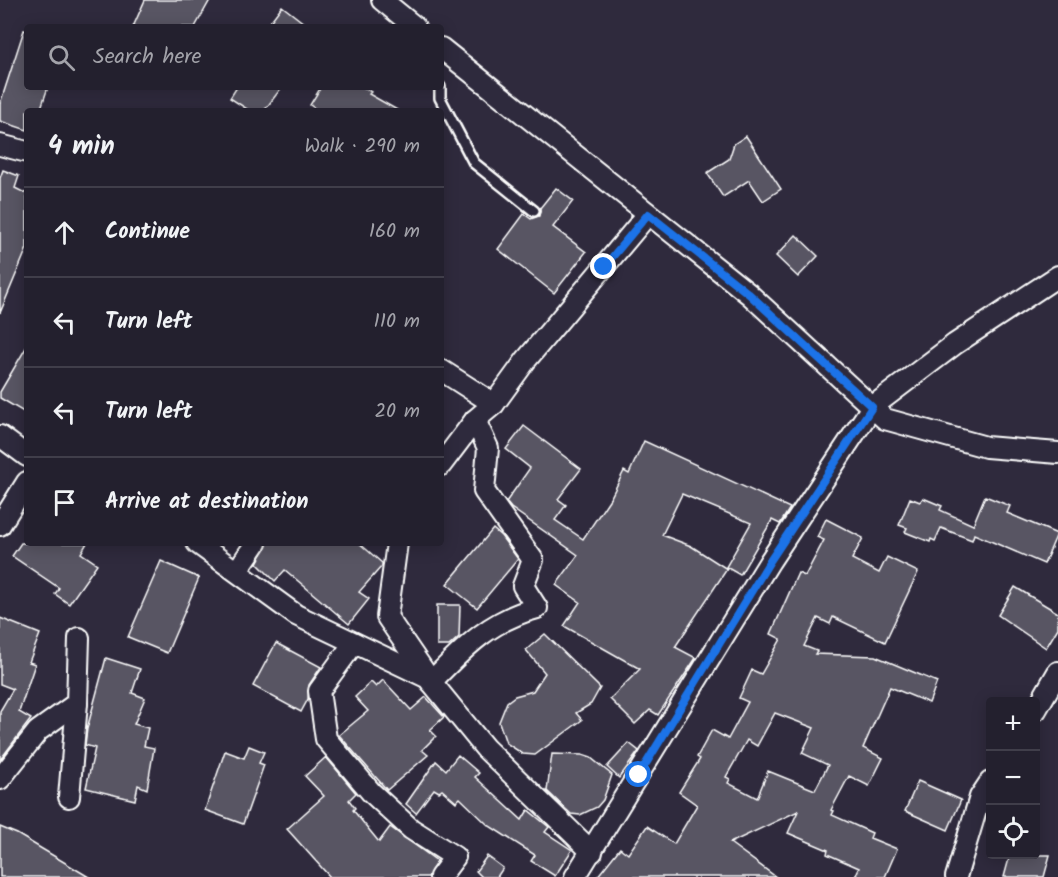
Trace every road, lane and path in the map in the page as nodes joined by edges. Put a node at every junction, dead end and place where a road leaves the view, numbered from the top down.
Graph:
1 (382, 0) edge
2 (411, 24) edge
3 (444, 50) edge
4 (440, 90) edge
5 (0, 145) edge
6 (24, 151) edge
7 (534, 211) dead end
8 (648, 214) junction
9 (1058, 276) edge
10 (444, 372) edge
11 (494, 404) junction
12 (872, 407) junction
13 (475, 420) junction
14 (0, 436) edge
15 (1058, 453) edge
16 (24, 454) edge
17 (444, 461) edge
18 (24, 487) edge
19 (0, 525) edge
20 (201, 546) edge
21 (254, 546) edge
22 (397, 546) edge
23 (237, 571) junction
24 (79, 638) dead end
25 (354, 643) junction
26 (1058, 672) edge
27 (430, 680) junction
28 (1040, 702) edge
29 (77, 703) junction
30 (0, 779) edge
31 (986, 789) edge
32 (69, 797) dead end
33 (592, 852) junction
34 (440, 877) edge
35 (575, 877) edge
36 (956, 877) edge

1 - 2 street
3 - 8 street
4 - 7 lane
5 - 6 street
8 - 11 street
8 - 12 street
9 - 12 street
10 - 11 street
11 - 13 street
12 - 15 street
12 - 33 street
13 - 17 street
13 - 27 street
14 - 16 street
18 - 19 street
20 - 23 street
21 - 23 street
22 - 27 street
23 - 25 street
24 - 29 street
25 - 27 street
25 - 34 street
26 - 28 street
27 - 33 street
29 - 30 street
29 - 32 street
31 - 36 street
33 - 35 street

